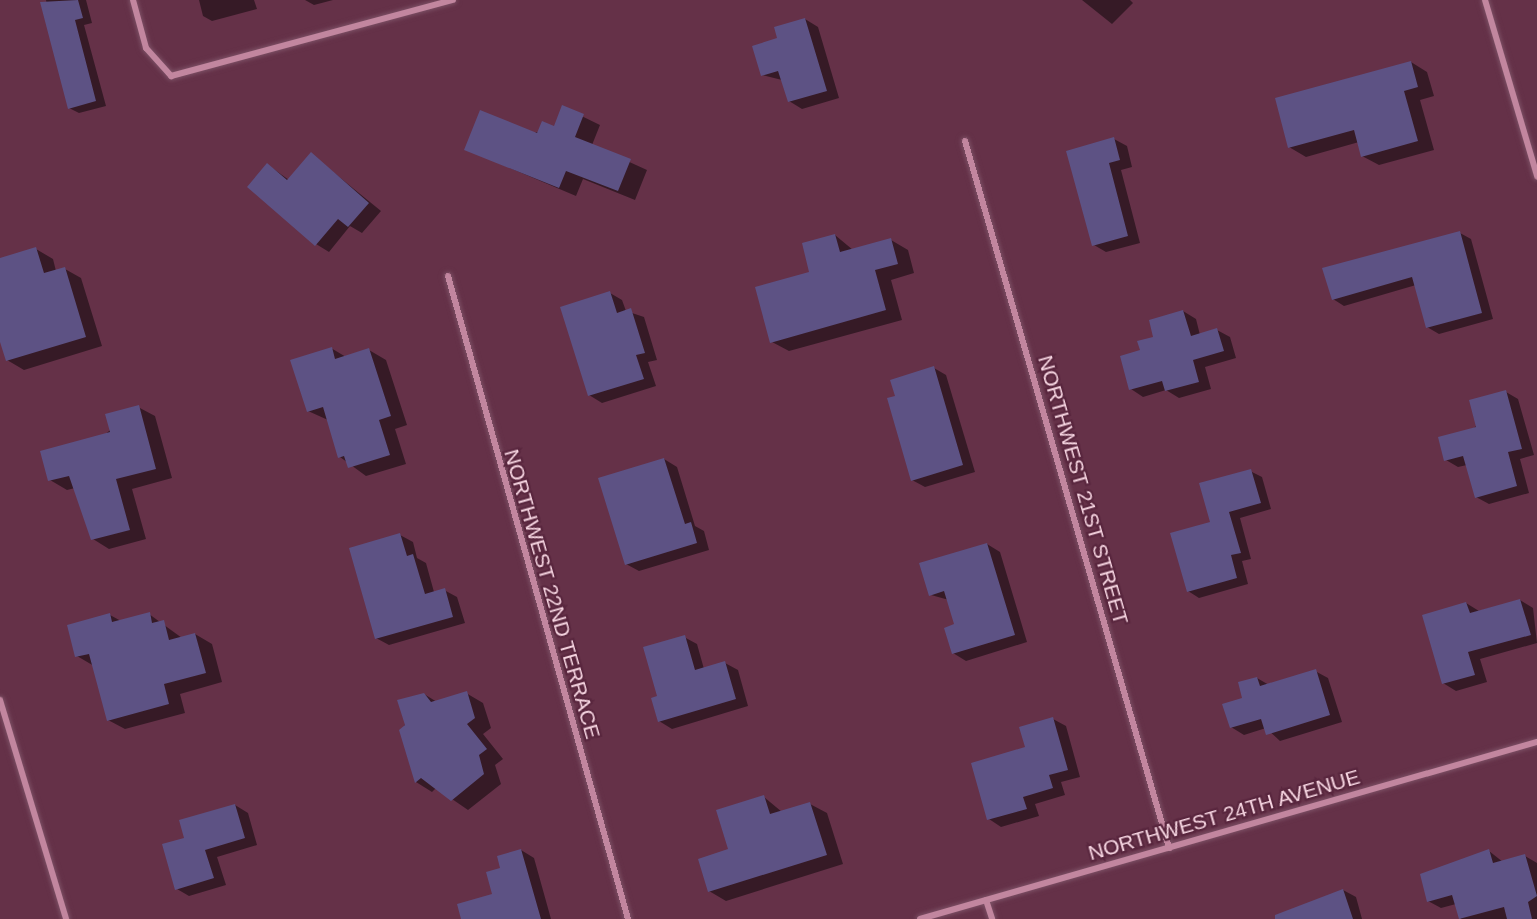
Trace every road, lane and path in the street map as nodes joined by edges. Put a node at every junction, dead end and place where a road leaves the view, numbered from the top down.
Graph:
1 (133, 0) edge
2 (453, 0) edge
3 (1485, 0) edge
4 (965, 141) dead end
5 (1537, 176) edge
6 (448, 276) dead end
7 (0, 700) edge
8 (1537, 742) edge
9 (1169, 848) junction
10 (986, 900) junction
11 (66, 919) edge
12 (628, 919) edge
13 (921, 919) edge
14 (992, 919) edge

1 - 2 street
3 - 5 street
4 - 9 street, NORTHWEST 21ST STREET
6 - 12 street, NORTHWEST 22ND TERRACE
7 - 11 street
8 - 9 street, NORTHWEST 24TH AVENUE
9 - 10 street, NORTHWEST 24TH AVENUE
10 - 13 street, NORTHWEST 24TH AVENUE
10 - 14 street

